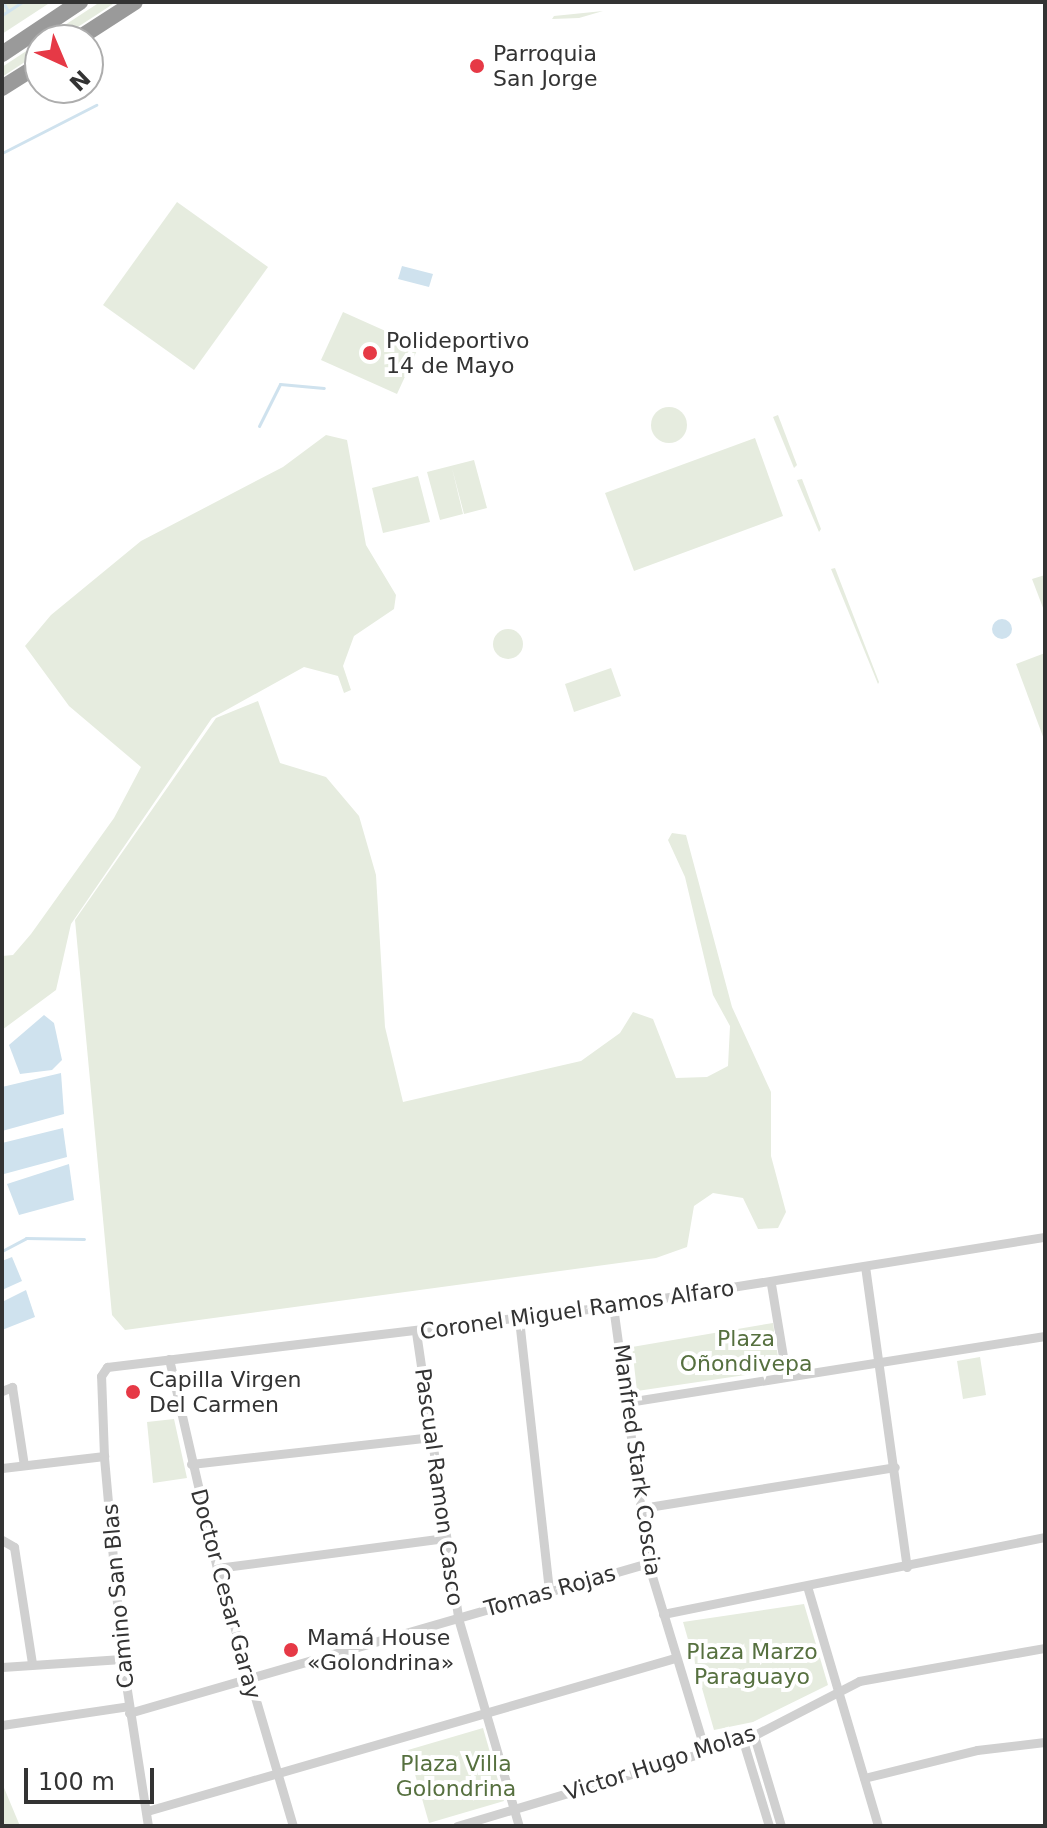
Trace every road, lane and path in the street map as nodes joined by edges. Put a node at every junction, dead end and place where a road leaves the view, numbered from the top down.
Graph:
1 (80, 2) edge
2 (135, 2) edge
3 (101, 24) edge
4 (2, 54) edge
5 (24, 74) edge
6 (2, 88) edge
7 (1045, 1237) edge
8 (865, 1266) junction
9 (771, 1284) junction
10 (613, 1306) junction
11 (519, 1319) junction
12 (416, 1332) junction
13 (1045, 1336) edge
14 (169, 1359) junction
15 (881, 1362) junction
16 (107, 1367) joint
17 (786, 1375) junction
18 (2, 1391) edge
19 (628, 1402) junction
20 (432, 1437) junction
21 (104, 1456) junction
22 (191, 1464) junction
23 (24, 1465) junction
24 (895, 1467) junction
25 (2, 1468) edge
26 (642, 1508) junction
27 (1045, 1537) edge
28 (445, 1538) junction
29 (2, 1540) edge
30 (648, 1563) junction
31 (907, 1567) junction
32 (217, 1568) junction
33 (807, 1586) junction
34 (549, 1589) junction
35 (663, 1614) junction
36 (458, 1618) junction
37 (1045, 1648) edge
38 (675, 1658) junction
39 (122, 1659) junction
40 (32, 1663) junction
41 (2, 1667) edge
42 (249, 1679) junction
43 (836, 1688) junction
44 (129, 1709) junction
45 (488, 1713) junction
46 (2, 1725) edge
47 (754, 1736) junction
48 (743, 1741) junction
49 (1045, 1742) edge
50 (705, 1751) junction
51 (278, 1776) junction
52 (864, 1778) junction
53 (513, 1809) junction
54 (147, 1811) junction
55 (148, 1826) edge
56 (293, 1826) edge
57 (457, 1826) edge
58 (519, 1826) edge
59 (769, 1826) edge
60 (781, 1826) edge
61 (878, 1826) edge

1 - 4 highway
2 - 3 highway
5 - 6 highway
7 - 8 street, Coronel Miguel Ramos Alfaro
8 - 9 street, Coronel Miguel Ramos Alfaro
8 - 15 street
9 - 10 street, Coronel Miguel Ramos Alfaro
9 - 17 street
10 - 11 street, Coronel Miguel Ramos Alfaro
10 - 19 street, Manfred Stark Coscia
11 - 12 street, Coronel Miguel Ramos Alfaro
11 - 34 street
12 - 14 street, Coronel Miguel Ramos Alfaro
12 - 20 street, Pascual Ramon Casco
13 - 15 street
14 - 16 street, Coronel Miguel Ramos Alfaro
14 - 22 street, Doctor Cesar Garay
15 - 17 street
15 - 24 street
16 - 21 street, Camino San Blas
17 - 19 street
18 - 23 street
19 - 26 street, Manfred Stark Coscia
20 - 22 street
20 - 28 street, Pascual Ramon Casco
21 - 23 street
21 - 39 street, Camino San Blas
22 - 32 street, Doctor Cesar Garay
23 - 25 street
24 - 26 street
24 - 31 street
26 - 30 street, Manfred Stark Coscia
27 - 31 street
28 - 32 street
28 - 36 street, Pascual Ramon Casco
29 - 40 street
30 - 34 street, Tomas Rojas
30 - 35 street, Manfred Stark Coscia
31 - 33 street
32 - 42 street, Doctor Cesar Garay
33 - 35 street
33 - 43 street
34 - 36 street, Tomas Rojas
35 - 38 street, Manfred Stark Coscia
36 - 42 street, Tomas Rojas
36 - 45 street, Pascual Ramon Casco
37 - 43 street, Victor Hugo Molas
38 - 45 street
38 - 50 street, Manfred Stark Coscia
39 - 40 street
39 - 44 street, Camino San Blas
40 - 41 street
42 - 44 street, Tomas Rojas
42 - 51 street, Doctor Cesar Garay
43 - 47 street, Victor Hugo Molas
43 - 52 street
44 - 46 street, Tomas Rojas
44 - 54 street, Camino San Blas
45 - 51 street
45 - 53 street, Pascual Ramon Casco
47 - 48 street, Victor Hugo Molas
47 - 60 street
48 - 50 street, Victor Hugo Molas
48 - 59 street
49 - 52 street
50 - 53 street, Victor Hugo Molas
51 - 54 street
51 - 56 street, Doctor Cesar Garay
52 - 61 street
53 - 57 street, Victor Hugo Molas
53 - 58 street, Pascual Ramon Casco
54 - 55 street, Camino San Blas

